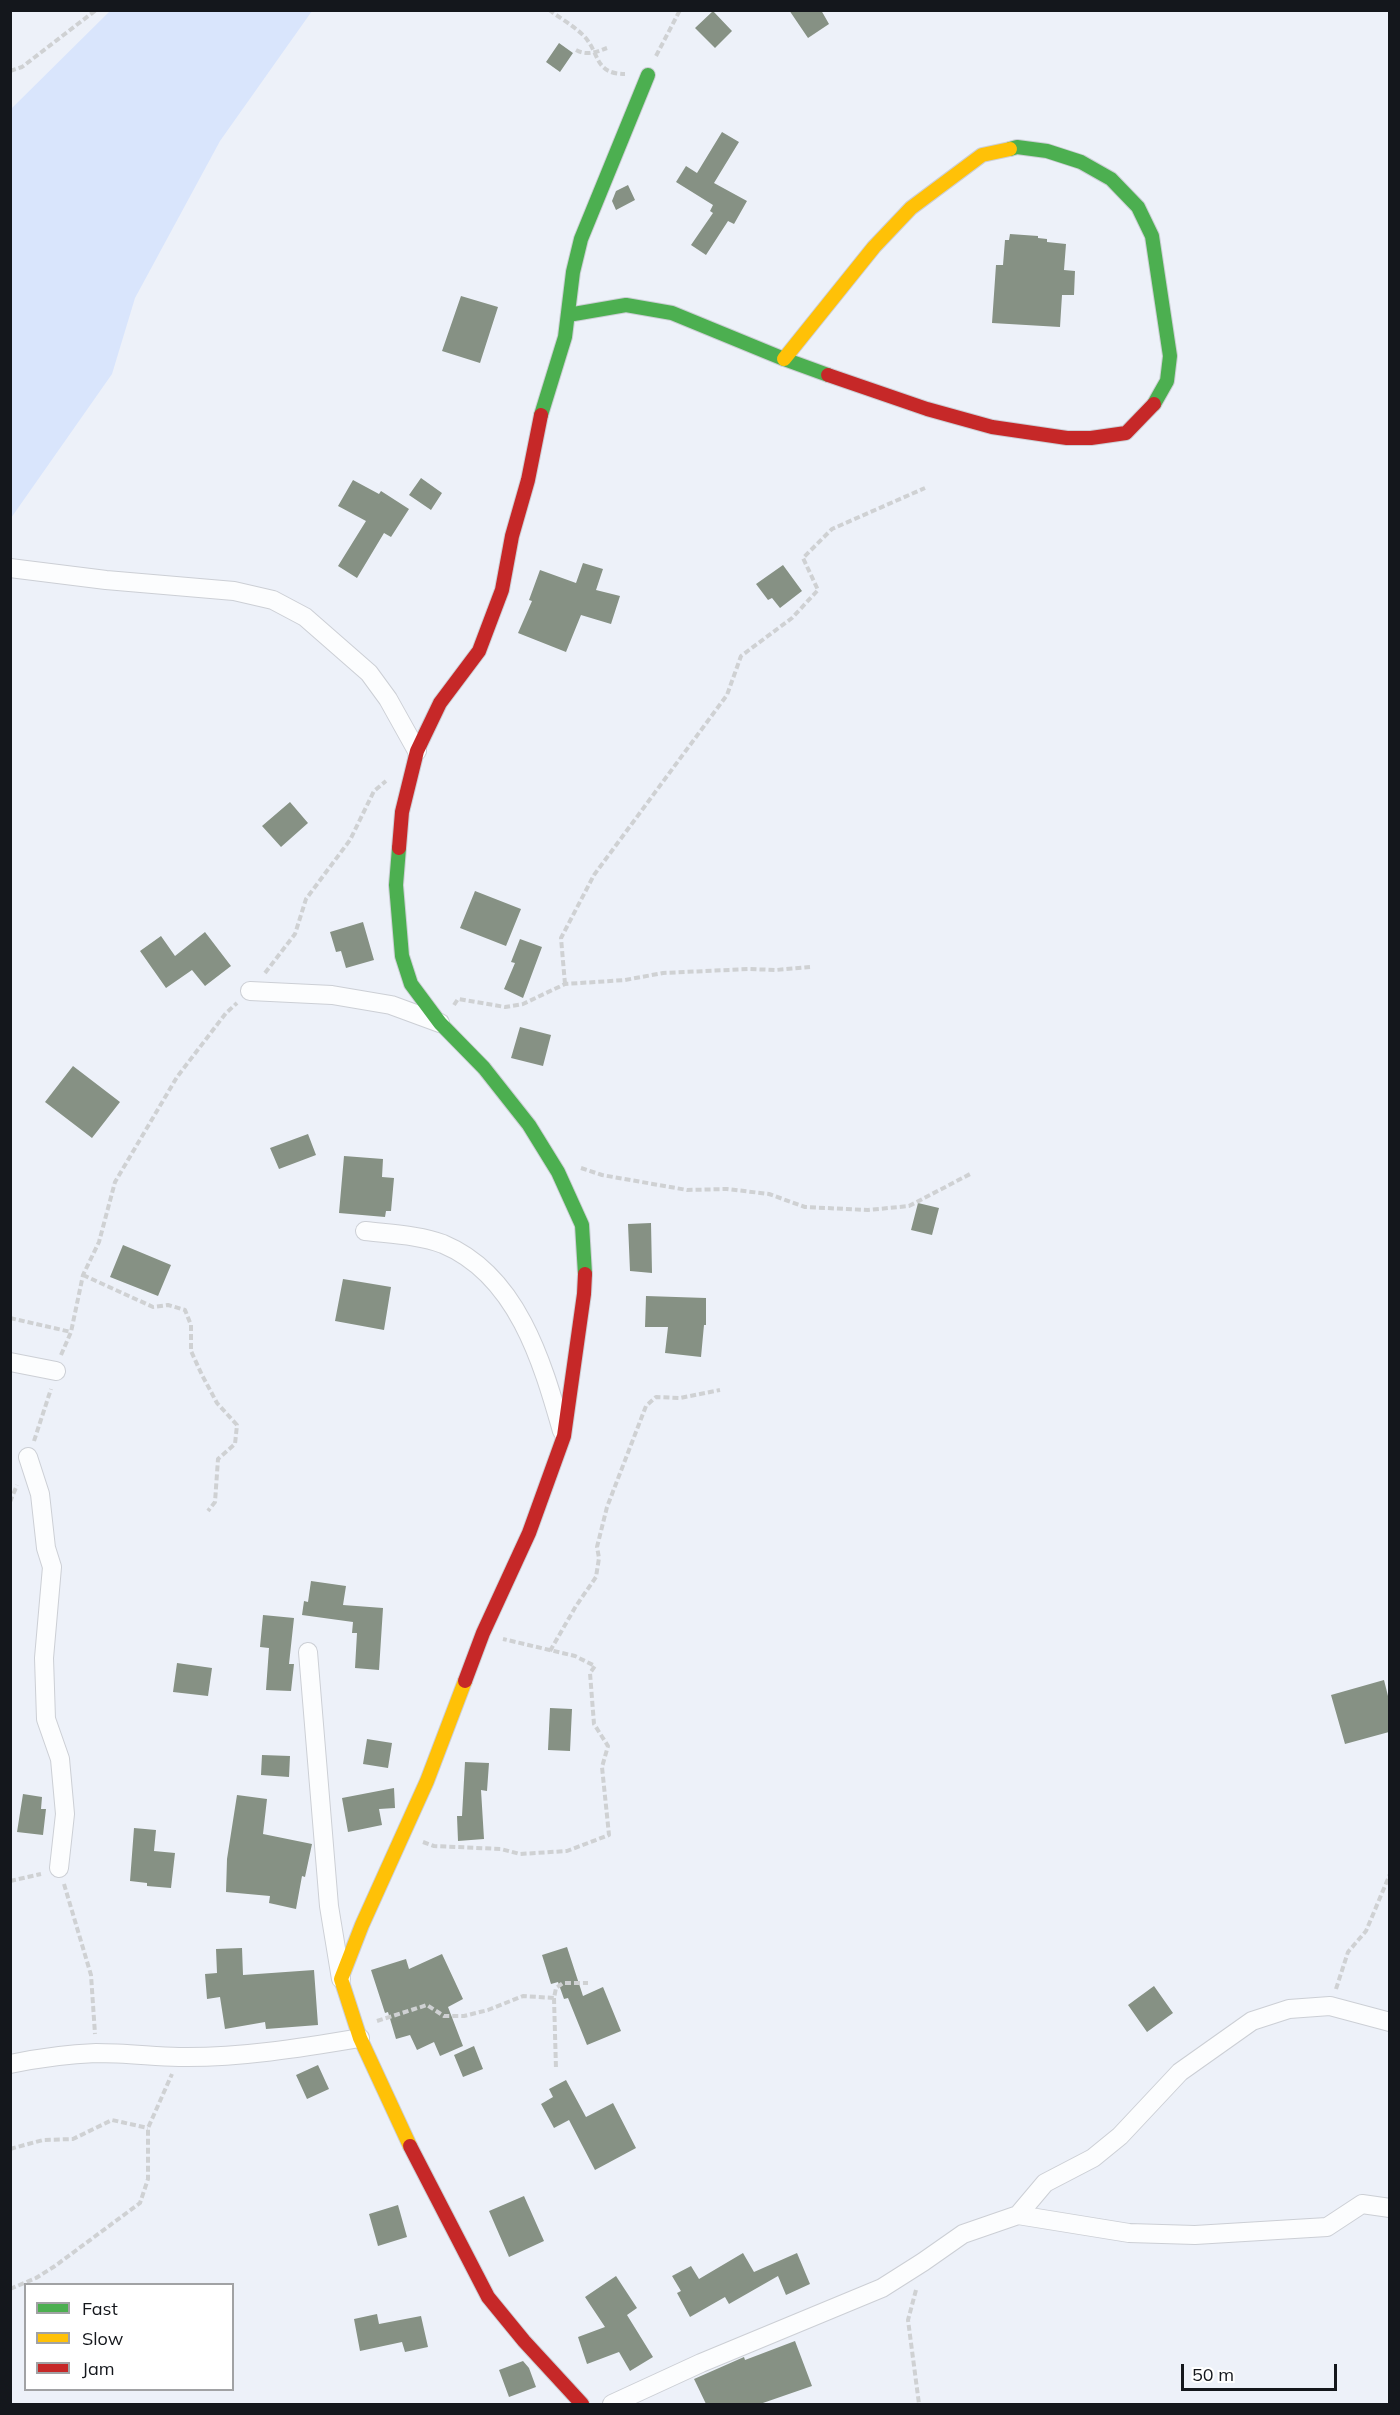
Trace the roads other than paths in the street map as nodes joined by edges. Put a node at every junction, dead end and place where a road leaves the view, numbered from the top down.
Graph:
1 (648, 75) road end
2 (568, 315) junction
3 (784, 359) junction
4 (10, 568) edge
5 (417, 751) junction
6 (250, 991) road end
7 (440, 1023) junction
8 (365, 1231) dead end
9 (10, 1362) edge
10 (56, 1371) road end
11 (564, 1436) junction
12 (28, 1457) road end
13 (308, 1652) dead end
14 (59, 1868) road end
15 (341, 1979) junction
16 (1389, 2022) edge
17 (360, 2038) junction
18 (10, 2064) edge
19 (1389, 2208) edge
20 (1018, 2215) junction
21 (582, 2404) edge
22 (612, 2404) edge

1 - 2 street
2 - 3 street
2 - 5 street
3 - 3 street
4 - 5 street
5 - 7 street
6 - 7 street
7 - 11 street
8 - 11 street
9 - 10 street
11 - 15 street
12 - 14 street
13 - 15 street
15 - 17 street
16 - 20 street
17 - 18 street
17 - 21 street
19 - 20 street
20 - 22 street

